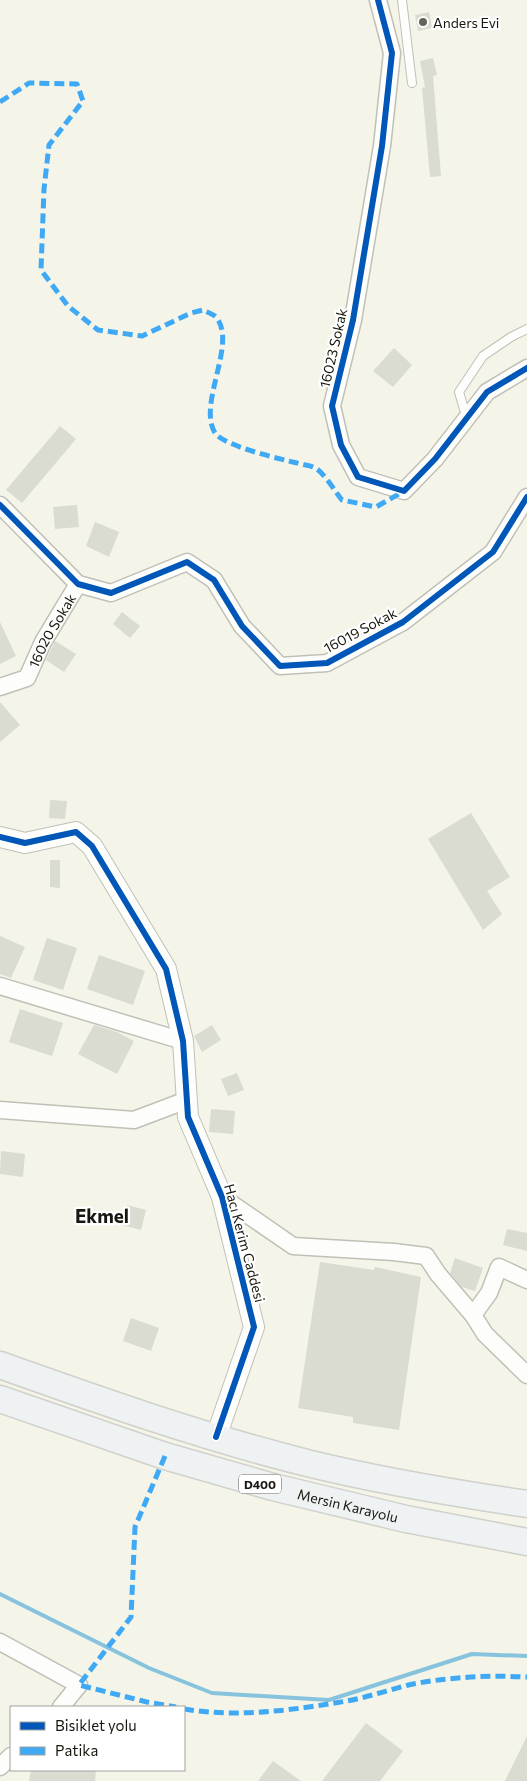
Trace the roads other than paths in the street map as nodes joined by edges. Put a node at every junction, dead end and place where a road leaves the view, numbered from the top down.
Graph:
1 (378, 0) edge
2 (402, 0) edge
3 (412, 83) dead end
4 (527, 329) edge
5 (527, 368) edge
6 (470, 414) junction
7 (527, 497) edge
8 (0, 505) edge
9 (78, 584) junction
10 (0, 687) edge
11 (0, 837) edge
12 (0, 986) edge
13 (183, 1042) junction
14 (187, 1100) junction
15 (0, 1110) edge
16 (222, 1197) junction
17 (527, 1280) edge
18 (473, 1315) junction
19 (0, 1365) edge
20 (527, 1375) edge
21 (0, 1399) edge
22 (216, 1437) junction
23 (527, 1504) edge
24 (527, 1542) edge
25 (0, 1642) edge
26 (62, 1706) edge
27 (10, 1757) edge
28 (0, 1767) edge

1 - 6 street, 16023 Sokak
2 - 3 lane
4 - 6 lane
5 - 6 street, 16023 Sokak
7 - 9 street, 16019 Sokak
8 - 9 street
9 - 10 street, 16020 Sokak
11 - 13 street, Hacı Kerim Caddesi
12 - 13 street
13 - 14 street, Hacı Kerim Caddesi
14 - 15 street
14 - 16 street, Hacı Kerim Caddesi
16 - 18 street
16 - 22 street, Hacı Kerim Caddesi
17 - 18 street
18 - 20 street
19 - 22 highway, D400
21 - 24 highway, Mersin Karayolu / D400
22 - 23 highway, D400
25 - 26 street
27 - 28 street

